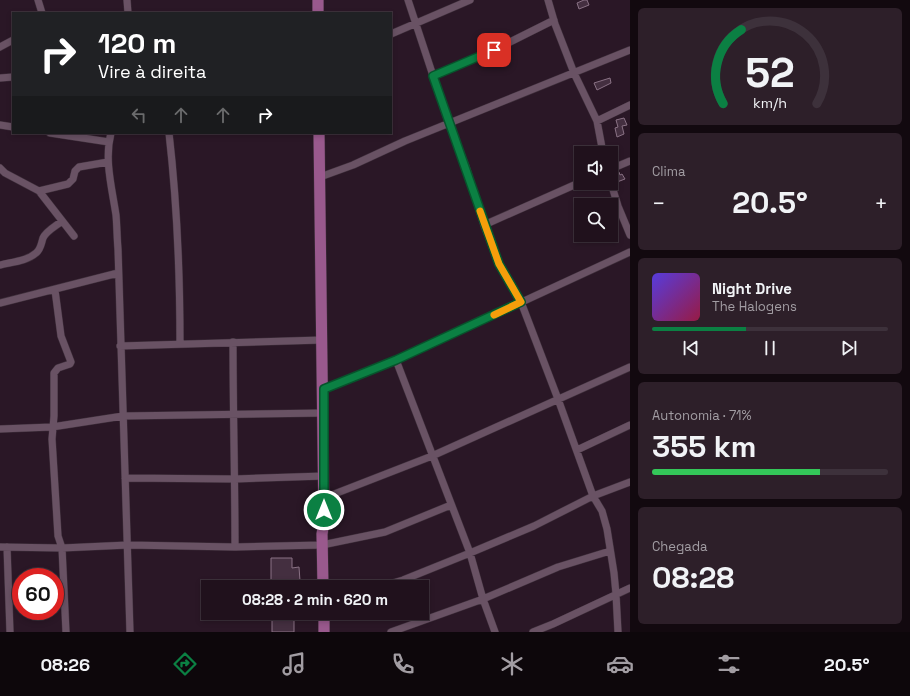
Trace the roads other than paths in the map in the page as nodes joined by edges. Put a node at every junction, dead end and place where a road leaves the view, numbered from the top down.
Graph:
1 (38, 0) edge
2 (127, 0) edge
3 (318, 0) edge
4 (408, 0) edge
5 (470, 0) edge
6 (548, 0) edge
7 (42, 12) edge
8 (128, 12) edge
9 (318, 12) edge
10 (554, 20) junction
11 (416, 23) junction
12 (392, 34) edge
13 (12, 41) edge
14 (0, 47) edge
15 (630, 50) edge
16 (574, 73) junction
17 (433, 76) junction
18 (12, 77) edge
19 (0, 78) edge
20 (630, 105) edge
21 (597, 121) junction
22 (449, 124) junction
23 (0, 125) edge
24 (12, 127) edge
25 (57, 134) edge
26 (111, 134) edge
27 (170, 134) edge
28 (319, 134) edge
29 (109, 142) junction
30 (602, 146) edge
31 (630, 161) edge
32 (108, 162) junction
33 (618, 166) edge
34 (0, 168) edge
35 (320, 177) junction
36 (574, 185) edge
37 (613, 190) edge
38 (39, 191) junction
39 (62, 221) junction
40 (484, 225) junction
41 (630, 235) edge
42 (74, 236) dead end
43 (630, 252) edge
44 (0, 265) edge
45 (118, 273) junction
46 (55, 290) junction
47 (521, 302) junction
48 (0, 303) edge
49 (322, 340) junction
50 (233, 342) junction
51 (180, 344) junction
52 (120, 346) junction
53 (396, 360) junction
54 (630, 367) edge
55 (324, 389) junction
56 (558, 399) junction
57 (324, 413) junction
58 (233, 414) junction
59 (123, 416) junction
60 (630, 425) edge
61 (52, 427) junction
62 (0, 429) edge
63 (577, 450) junction
64 (432, 456) junction
65 (324, 476) junction
66 (125, 478) junction
67 (235, 479) junction
68 (630, 482) edge
69 (593, 496) junction
70 (324, 498) junction
71 (451, 505) junction
72 (128, 545) junction
73 (326, 545) junction
74 (3, 547) edge
75 (235, 547) junction
76 (62, 548) junction
77 (610, 551) junction
78 (470, 554) junction
79 (324, 580) edge
80 (328, 580) edge
81 (403, 580) edge
82 (630, 588) edge
83 (616, 594) junction
84 (483, 599) junction
85 (324, 620) edge
86 (329, 620) edge
87 (10, 632) edge
88 (66, 632) edge
89 (130, 632) edge
90 (324, 632) edge
91 (330, 632) edge
92 (391, 632) edge
93 (495, 632) edge
94 (534, 632) edge
95 (618, 632) edge

1 - 7 street
2 - 8 street
3 - 9 main road
4 - 11 street
5 - 11 street
6 - 10 street
10 - 16 street
10 - 17 street
11 - 12 street
11 - 17 street
13 - 14 street
15 - 16 street
16 - 21 street
16 - 22 street
17 - 22 street
18 - 19 street
20 - 21 street
21 - 30 street
22 - 35 street
22 - 40 street
23 - 24 street
25 - 29 street
26 - 29 street
27 - 51 street
28 - 35 main road
29 - 32 street
31 - 33 street
32 - 38 street
32 - 45 street
34 - 38 street
35 - 49 main road
36 - 40 street
37 - 41 street
38 - 39 street
39 - 42 street
39 - 44 street
40 - 47 street
43 - 47 street
45 - 46 street
45 - 52 street
46 - 48 street
46 - 61 street
47 - 53 street
47 - 56 street
49 - 50 street
49 - 55 main road
50 - 51 street
50 - 58 street
51 - 52 street
52 - 59 street
53 - 55 street
53 - 64 street
54 - 56 street
55 - 57 main road
56 - 63 street
56 - 64 street
57 - 58 street
57 - 65 main road
58 - 59 street
58 - 67 street
59 - 61 street
59 - 66 street
60 - 63 street
61 - 62 street
61 - 76 street
63 - 69 street
64 - 70 street
64 - 71 street
65 - 67 street
65 - 70 main road
66 - 67 street
66 - 72 street
67 - 75 street
68 - 69 street
69 - 77 street
69 - 78 street
70 - 73 main road
71 - 73 street
71 - 78 street
72 - 75 street
72 - 76 street
72 - 89 street
73 - 75 street
73 - 79 main road
73 - 80 main road
74 - 76 street
74 - 87 street
76 - 88 street
77 - 83 street
77 - 84 street
78 - 81 street
78 - 84 street
82 - 83 street
83 - 94 street
83 - 95 street
84 - 92 street
84 - 93 street
85 - 90 main road
86 - 91 main road

